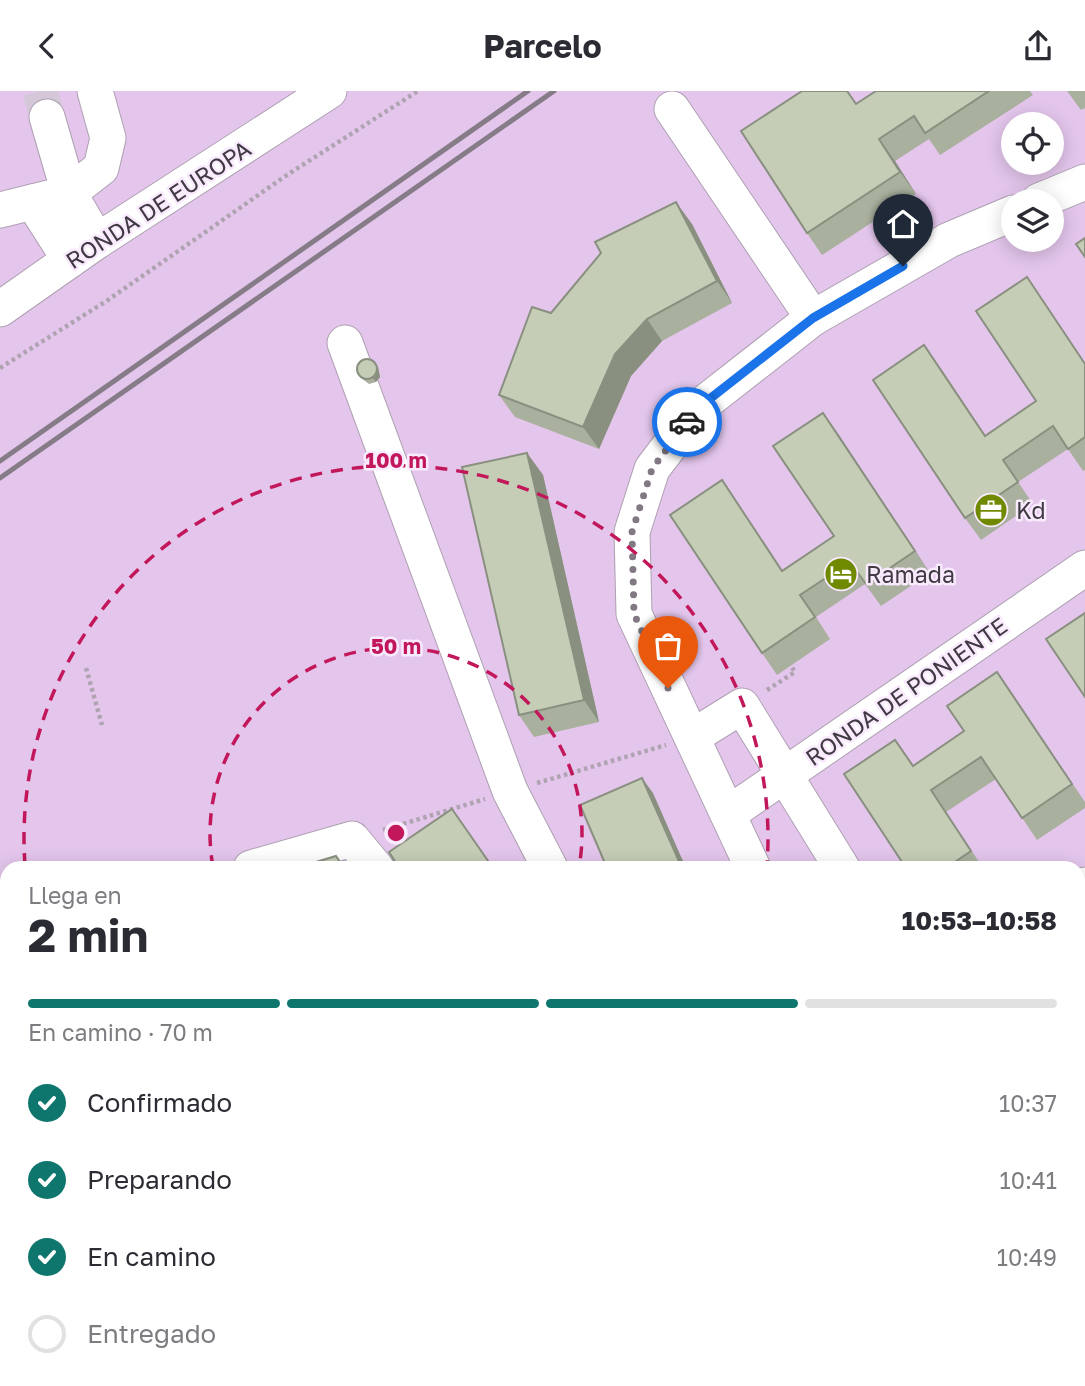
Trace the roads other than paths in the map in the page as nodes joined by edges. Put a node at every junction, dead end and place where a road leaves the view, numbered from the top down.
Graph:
1 (95, 91) edge
2 (321, 94) edge
3 (672, 109) dead end
4 (47, 117) tunnel mouth
5 (1085, 181) edge
6 (1064, 190) edge
7 (69, 193) junction
8 (33, 202) junction
9 (0, 210) edge
10 (1001, 217) edge
11 (83, 251) junction
12 (0, 309) edge
13 (813, 318) junction
14 (345, 343) dead end
15 (1085, 568) edge
16 (692, 737) junction
17 (785, 775) junction
18 (728, 814) junction
19 (275, 861) edge
20 (370, 861) edge
21 (546, 861) edge
22 (750, 861) edge
23 (838, 861) edge

1 - 7 street
2 - 11 street, RONDA DE EUROPA
3 - 13 street
4 - 7 street
5 - 6 street
7 - 8 street
7 - 11 street
8 - 9 street
8 - 11 street
10 - 13 street
11 - 12 street, RONDA DE EUROPA
13 - 16 street
14 - 21 street
15 - 17 street, RONDA DE PONIENTE
16 - 17 street
16 - 18 street
17 - 18 street, RONDA DE PONIENTE
17 - 23 street
18 - 22 street
19 - 20 street

